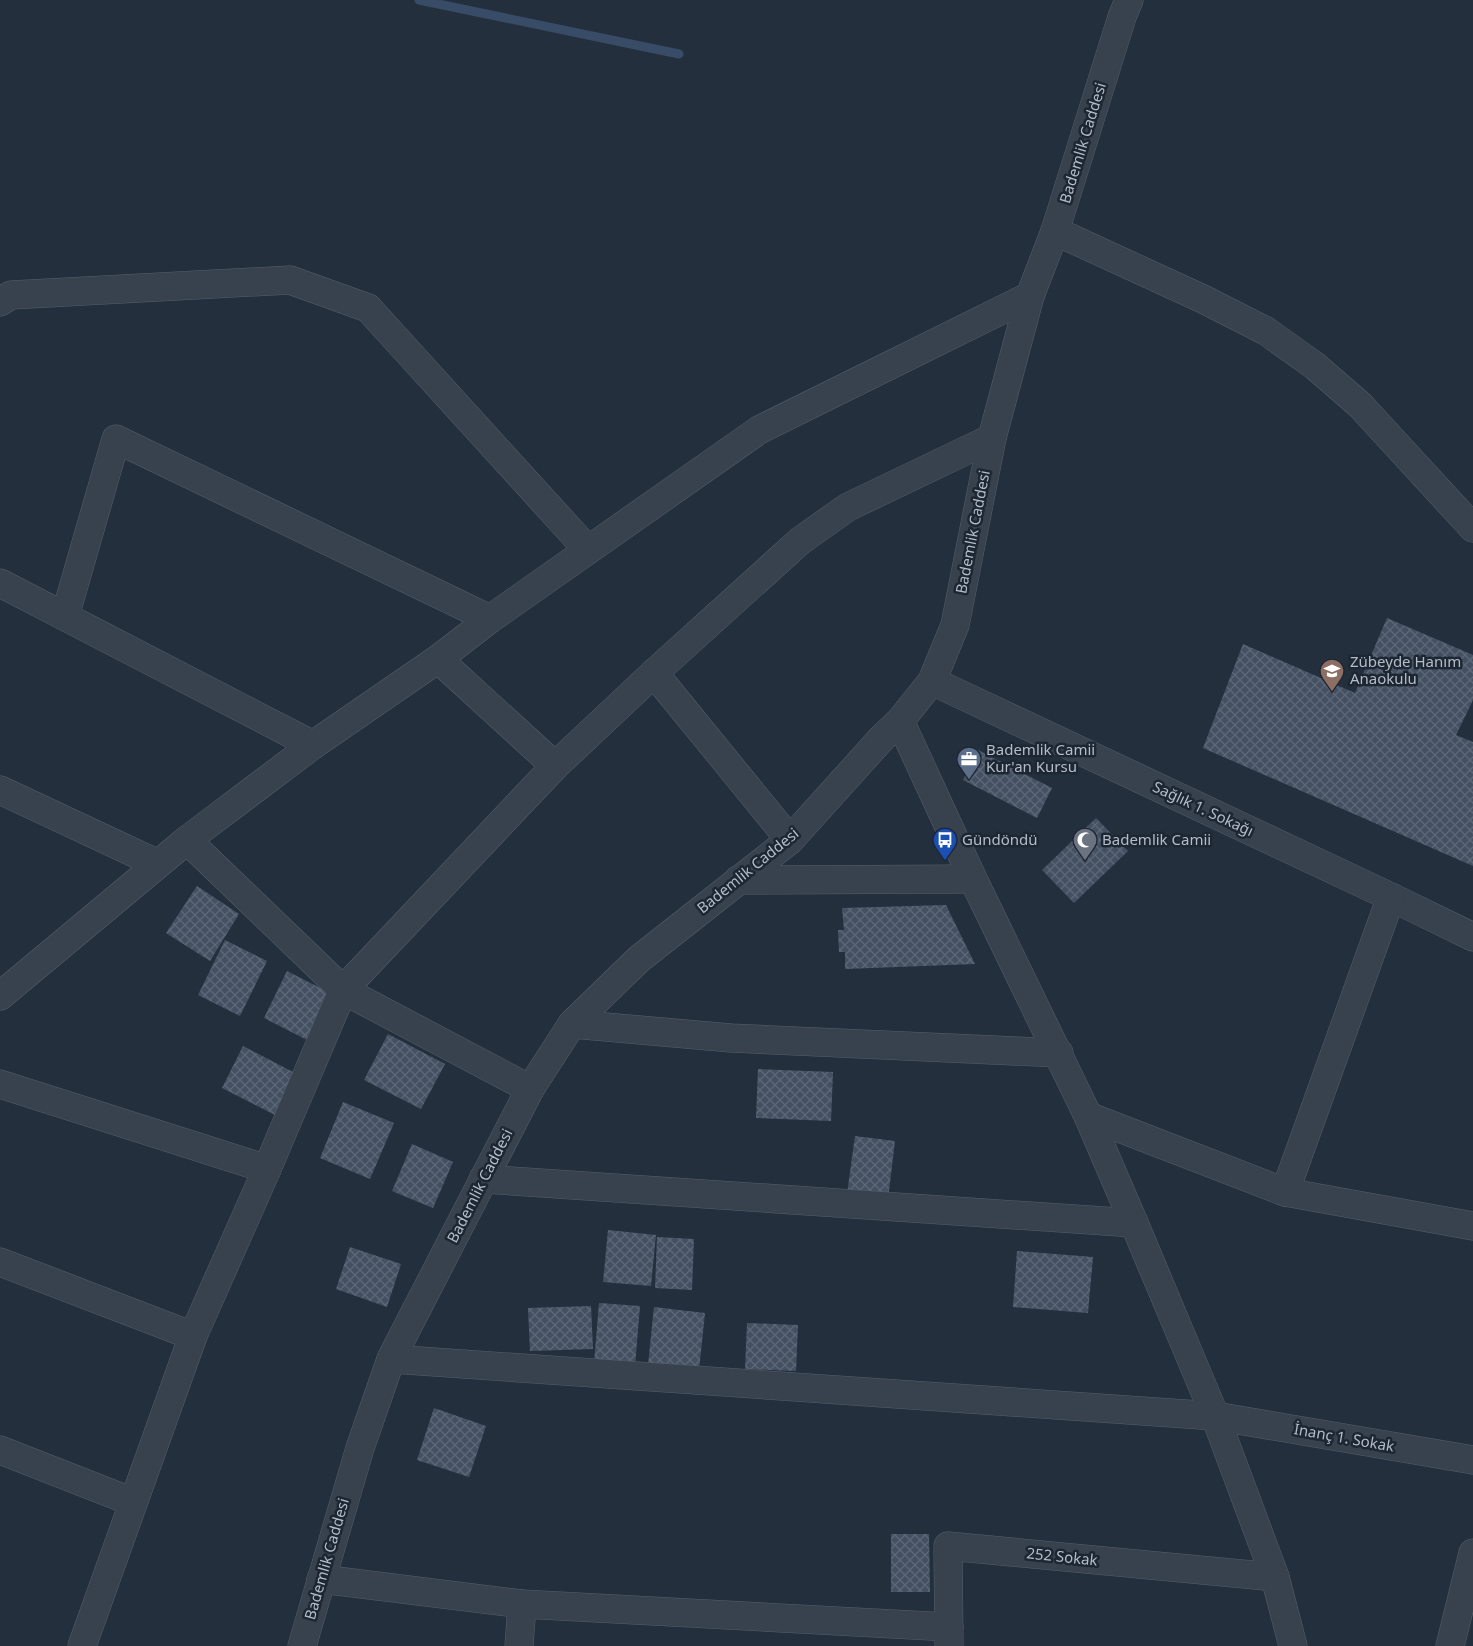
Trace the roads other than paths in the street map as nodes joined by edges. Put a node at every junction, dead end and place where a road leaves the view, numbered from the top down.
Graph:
1 (1129, 0) edge
2 (1055, 231) junction
3 (1030, 296) junction
4 (0, 302) edge
5 (992, 438) junction
6 (1473, 528) edge
7 (588, 550) junction
8 (0, 582) edge
9 (65, 616) junction
10 (490, 619) junction
11 (438, 659) junction
12 (654, 673) junction
13 (932, 682) junction
14 (900, 721) junction
15 (313, 744) junction
16 (556, 766) junction
17 (0, 790) edge
18 (188, 840) junction
19 (790, 840) junction
20 (158, 864) junction
21 (738, 880) junction
22 (973, 880) junction
23 (1391, 897) junction
24 (1473, 938) edge
25 (342, 990) junction
26 (0, 996) edge
27 (572, 1024) junction
28 (1058, 1053) junction
29 (0, 1084) edge
30 (530, 1089) junction
31 (1088, 1116) junction
32 (267, 1169) junction
33 (483, 1179) junction
34 (1285, 1192) junction
35 (1134, 1223) junction
36 (1473, 1226) edge
37 (0, 1262) edge
38 (193, 1336) junction
39 (391, 1359) junction
40 (1215, 1416) junction
41 (0, 1450) edge
42 (1473, 1460) edge
43 (133, 1502) junction
44 (1472, 1567) edge
45 (1276, 1577) junction
46 (321, 1579) junction
47 (522, 1604) junction
48 (949, 1637) edge
49 (82, 1646) edge
50 (302, 1646) edge
51 (519, 1646) edge
52 (1293, 1646) edge
53 (1450, 1646) edge

1 - 2 street, Bademlik Caddesi
2 - 3 street, Bademlik Caddesi
2 - 6 street
3 - 5 street, Bademlik Caddesi
3 - 7 street
4 - 7 street
5 - 12 street
5 - 13 street, Bademlik Caddesi
7 - 10 street
8 - 9 street
9 - 10 street
9 - 15 street
10 - 11 street
11 - 15 street
11 - 16 street
12 - 16 street
12 - 19 street
13 - 14 street, Bademlik Caddesi
13 - 23 street, Sağlık 1. Sokağı
14 - 19 street, Bademlik Caddesi
14 - 22 street
15 - 18 street
16 - 25 street
17 - 20 street
18 - 20 street
18 - 25 street
19 - 21 street, Bademlik Caddesi
20 - 26 street
21 - 22 street
21 - 27 street, Bademlik Caddesi
22 - 28 street
23 - 24 street, Sağlık 1. Sokağı
23 - 34 street
25 - 30 street
25 - 32 street
27 - 28 street
27 - 30 street, Bademlik Caddesi
28 - 31 street
29 - 32 street
30 - 33 street, Bademlik Caddesi
31 - 34 street
31 - 35 street
32 - 38 street
33 - 35 street
33 - 39 street, Bademlik Caddesi
34 - 36 street
35 - 40 street
37 - 38 street
38 - 43 street
39 - 40 street, İnanç 1. Sokak
39 - 46 street, Bademlik Caddesi
40 - 42 street, İnanç 1. Sokak
40 - 45 street
41 - 43 street
43 - 49 street
44 - 53 street
45 - 48 street, 252 Sokak
45 - 52 street
46 - 47 street
46 - 50 street, Bademlik Caddesi
47 - 48 street
47 - 51 street

